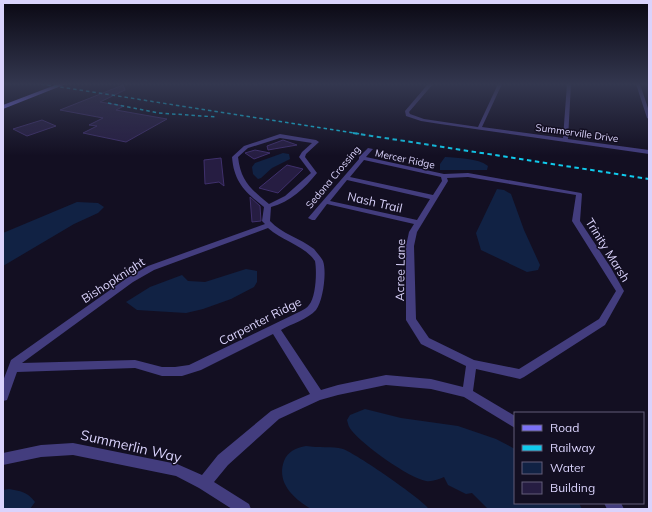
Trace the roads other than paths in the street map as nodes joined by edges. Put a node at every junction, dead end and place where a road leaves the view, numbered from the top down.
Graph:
1 (411, 108) edge
2 (489, 108) edge
3 (567, 108) edge
4 (646, 108) edge
5 (649, 118) edge
6 (479, 128) junction
7 (565, 141) junction
8 (370, 149) dead end
9 (649, 152) edge
10 (362, 158) junction
11 (444, 176) junction
12 (346, 178) junction
13 (435, 198) junction
14 (326, 202) junction
15 (268, 206) junction
16 (312, 218) dead end
17 (419, 223) junction
18 (269, 225) junction
19 (275, 329) junction
20 (472, 364) junction
21 (14, 368) junction
22 (467, 393) junction
23 (3, 396) edge
24 (318, 396) junction
25 (514, 421) edge
26 (3, 459) edge
27 (204, 483) junction
28 (244, 509) edge

1 - 6 street, Summerville Drive
2 - 6 street
3 - 7 street
4 - 5 street
6 - 7 street, Summerville Drive
7 - 9 street, Summerville Drive
8 - 10 street, Sedona Crossing
10 - 11 street, Mercer Ridge
10 - 12 street, Sedona Crossing
11 - 13 street, Acree Lane
11 - 20 street, Trinity Marsh
12 - 13 street
12 - 14 street, Sedona Crossing
13 - 17 street, Acree Lane
14 - 16 street, Sedona Crossing
14 - 17 street, Nash Trail
15 - 15 street
15 - 18 street
17 - 20 street, Acree Lane
18 - 19 street, Carpenter Ridge
18 - 21 street, Bishopknight
19 - 21 street, Carpenter Ridge
19 - 24 street
20 - 22 street
21 - 23 street, Bishopknight
22 - 24 street
22 - 25 street
24 - 27 street
26 - 27 street, Summerlin Way
27 - 28 street, Summerlin Way

